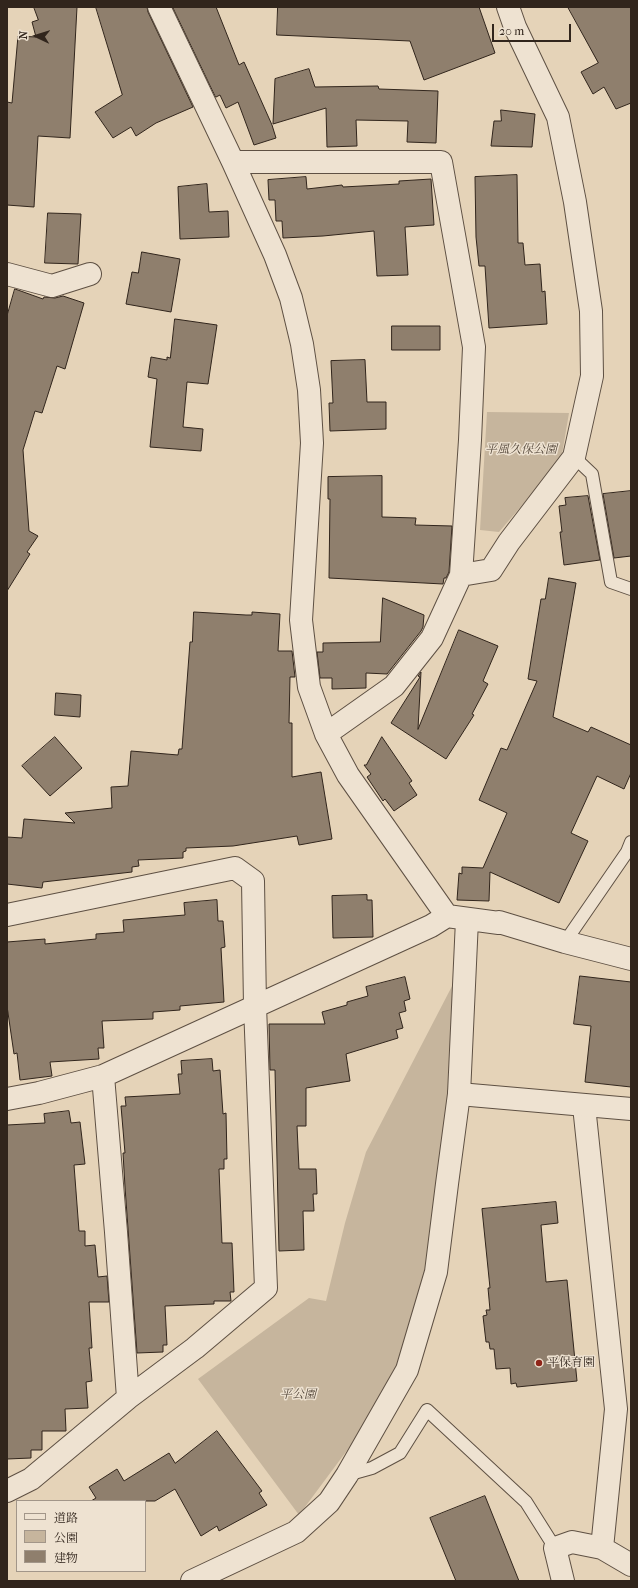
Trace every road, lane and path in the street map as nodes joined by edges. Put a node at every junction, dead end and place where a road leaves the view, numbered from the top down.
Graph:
1 (159, 7) edge
2 (508, 7) edge
3 (233, 162) junction
4 (7, 274) edge
5 (90, 274) dead end
6 (574, 457) junction
7 (461, 575) junction
8 (631, 589) edge
9 (326, 734) junction
10 (631, 842) edge
11 (7, 915) edge
12 (457, 918) junction
13 (565, 942) junction
14 (631, 959) edge
15 (255, 1006) junction
16 (103, 1076) junction
17 (459, 1094) junction
18 (7, 1100) edge
19 (584, 1106) junction
20 (631, 1109) edge
21 (128, 1398) junction
22 (347, 1475) junction
23 (7, 1491) edge
24 (555, 1548) junction
25 (602, 1548) junction
26 (631, 1565) edge
27 (192, 1581) edge
28 (563, 1581) edge

1 - 3 street
2 - 6 street
3 - 7 street
3 - 9 street
4 - 5 street
6 - 7 street
6 - 8 lane
7 - 9 street
9 - 12 street
10 - 13 lane
11 - 15 street
12 - 13 street
12 - 15 street
12 - 17 street
13 - 14 street
15 - 16 street
15 - 21 street
16 - 18 street
16 - 21 street
17 - 19 street
17 - 22 street
19 - 20 street
19 - 25 street
21 - 23 street
22 - 24 lane
22 - 27 street
24 - 25 street
24 - 28 street
25 - 26 street

